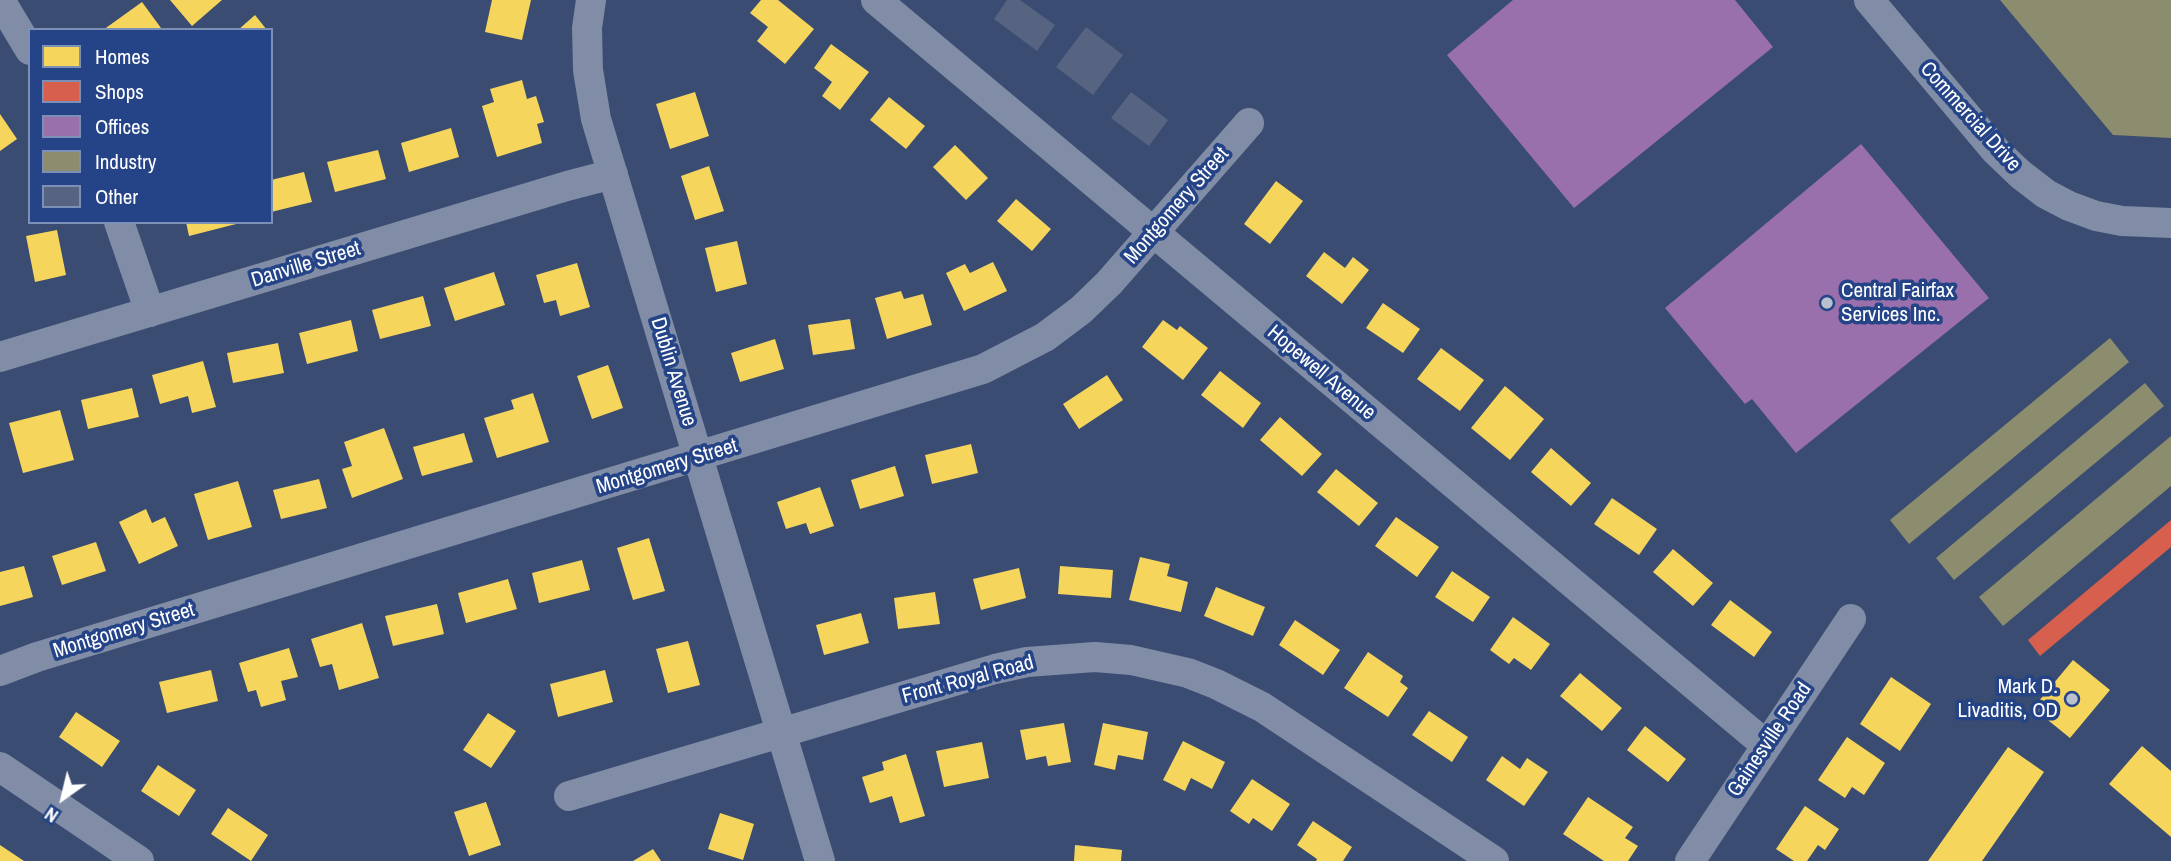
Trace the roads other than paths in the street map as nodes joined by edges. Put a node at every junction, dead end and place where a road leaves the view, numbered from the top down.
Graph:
1 (591, 0) edge
2 (876, 0) edge
3 (1869, 0) edge
4 (8, 6) edge
5 (28, 46) edge
6 (1249, 123) dead end
7 (613, 174) junction
8 (2171, 223) edge
9 (119, 224) edge
10 (1154, 233) junction
11 (150, 312) junction
12 (0, 357) edge
13 (699, 457) junction
14 (1851, 619) dead end
15 (0, 671) edge
16 (782, 732) junction
17 (1766, 745) junction
18 (0, 767) edge
19 (569, 796) dead end
20 (139, 861) edge
21 (820, 861) edge
22 (1494, 861) edge
23 (1690, 861) edge

1 - 7 street, Dublin Avenue
2 - 10 street, Hopewell Avenue
3 - 8 street, Commercial Drive
4 - 5 street
6 - 10 street, Montgomery Street
7 - 11 street, Danville Street
7 - 13 street, Dublin Avenue
9 - 11 street
10 - 13 street, Montgomery Street
10 - 17 street, Hopewell Avenue
11 - 12 street, Danville Street
13 - 15 street, Montgomery Street
13 - 16 street, Dublin Avenue
14 - 17 street, Gainesville Road
16 - 19 street, Front Royal Road
16 - 21 street, Dublin Avenue
16 - 22 street, Front Royal Road
17 - 23 street, Gainesville Road
18 - 20 street

